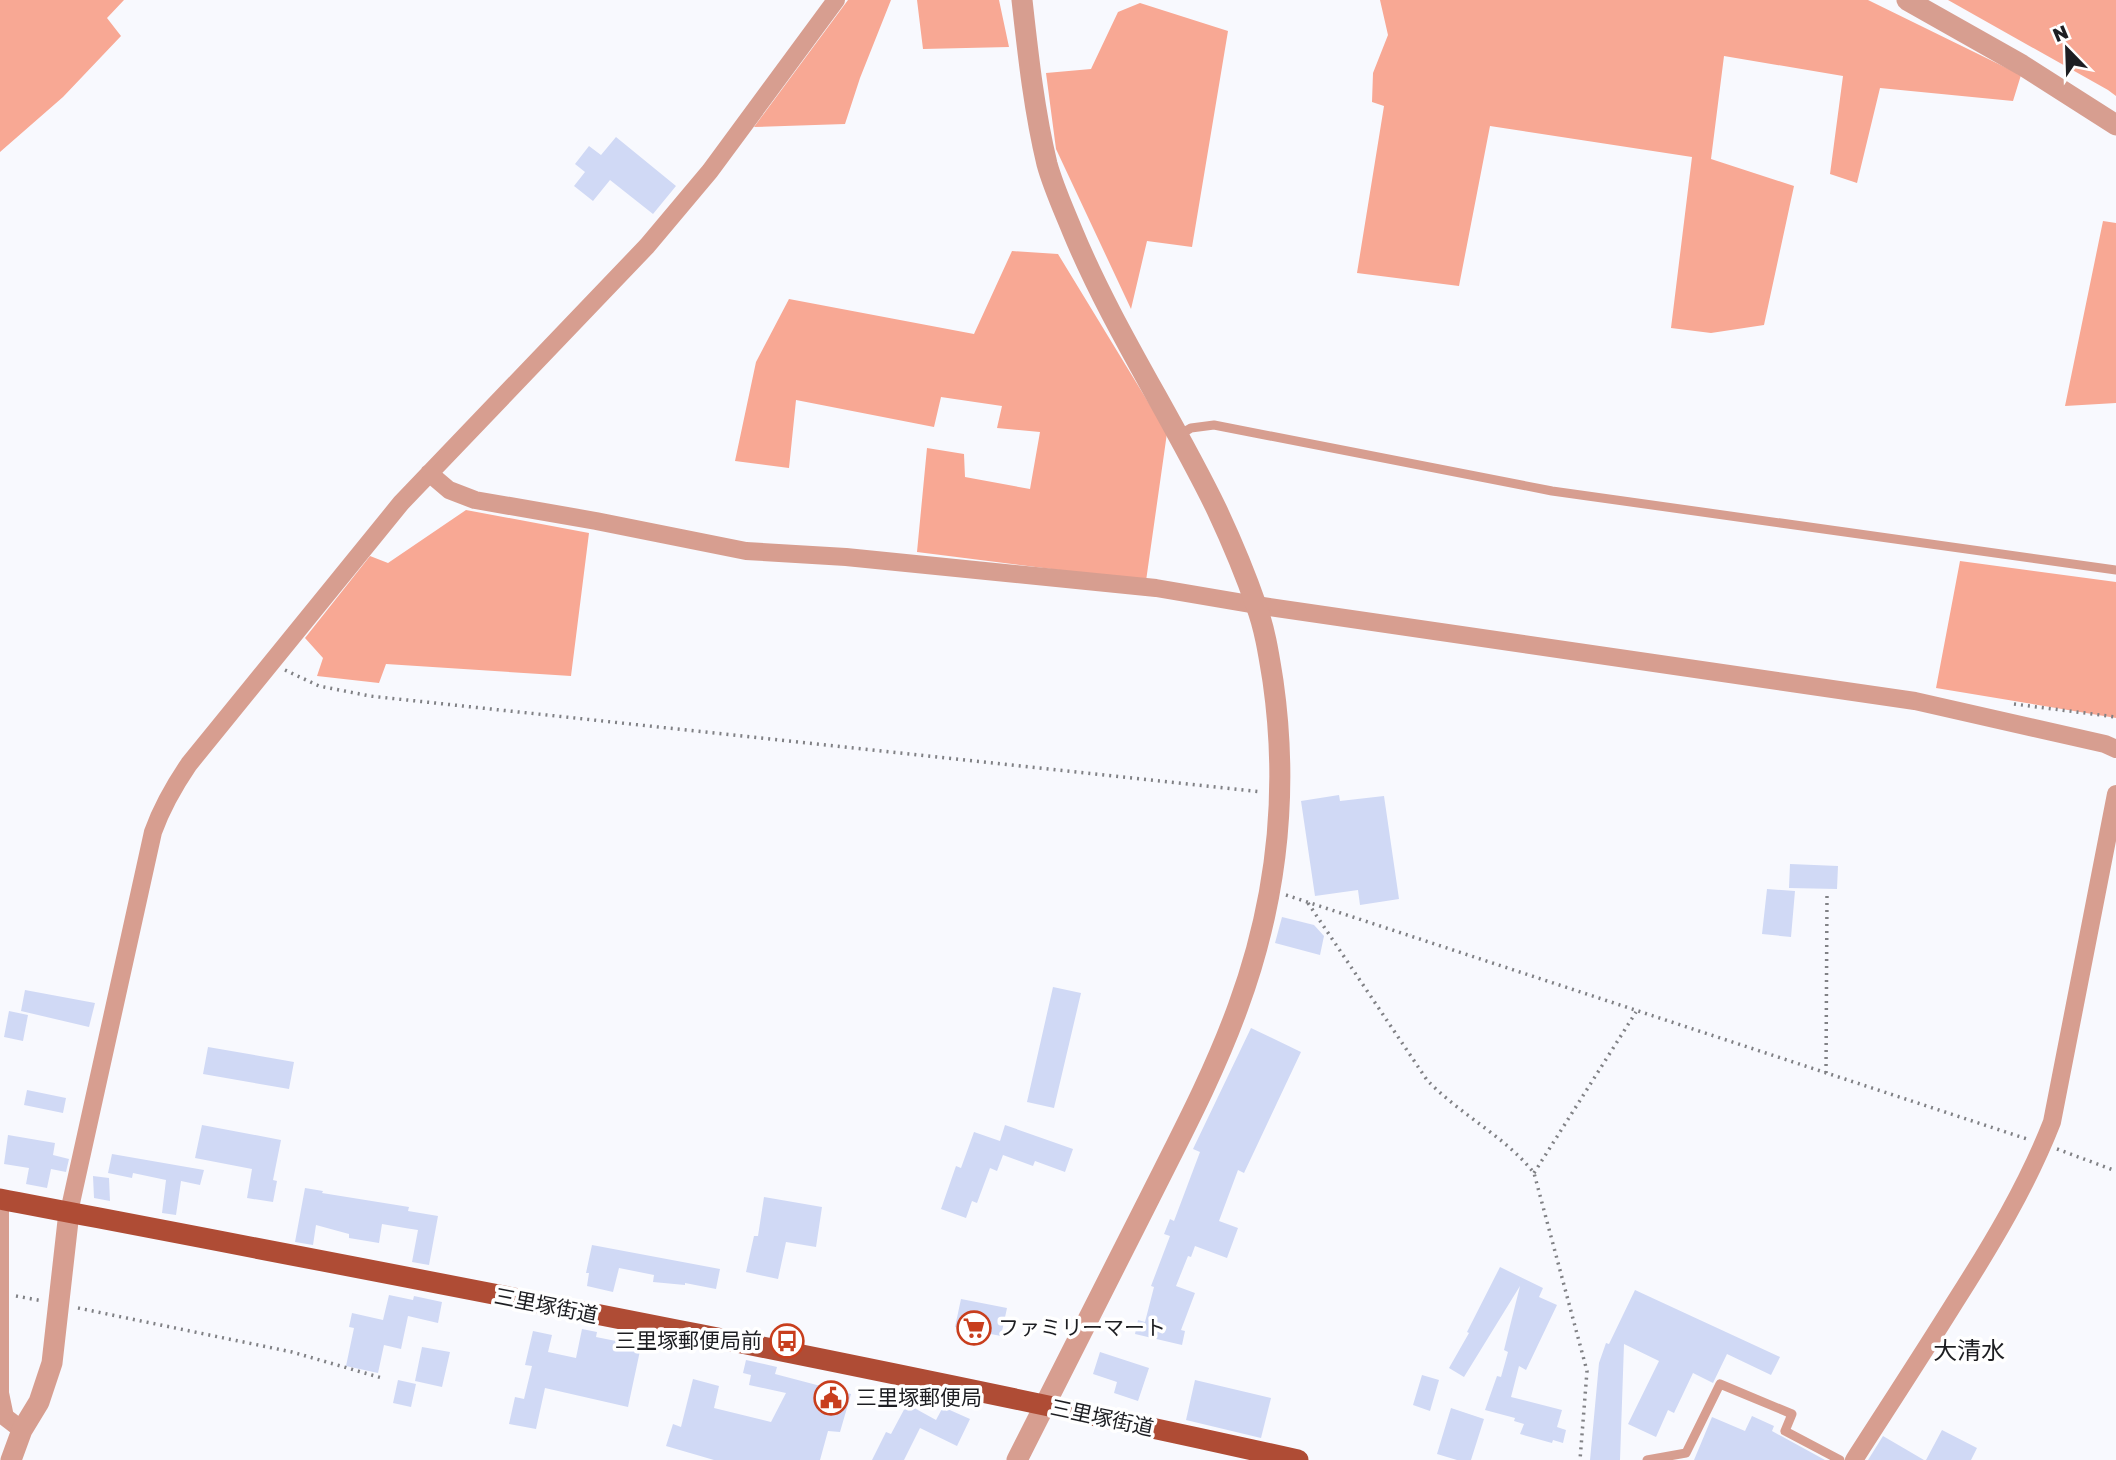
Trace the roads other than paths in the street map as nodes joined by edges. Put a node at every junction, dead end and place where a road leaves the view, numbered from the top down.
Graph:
1 (836, 0) edge
2 (1022, 0) edge
3 (1907, 0) edge
4 (2116, 125) edge
5 (1179, 435) junction
6 (429, 473) junction
7 (2116, 570) edge
8 (1256, 606) junction
9 (2116, 749) edge
10 (2116, 794) edge
11 (0, 1199) edge
12 (69, 1212) junction
13 (0, 1293) edge
14 (1045, 1405) junction
15 (22, 1430) junction
16 (11, 1460) edge
17 (1017, 1460) edge
18 (1298, 1460) edge
19 (1647, 1460) edge
20 (1839, 1460) edge
21 (1854, 1460) edge

1 - 6 street
2 - 5 street
3 - 4 street
5 - 7 lane
5 - 8 street
6 - 8 street
6 - 12 street
8 - 9 street
8 - 14 street
10 - 21 street
11 - 12 main road, 三里塚街道
11 - 13 street
12 - 14 main road, 三里塚街道
12 - 15 street
13 - 15 street
14 - 17 street
14 - 18 main road, 三里塚街道
15 - 16 street
19 - 20 lane

